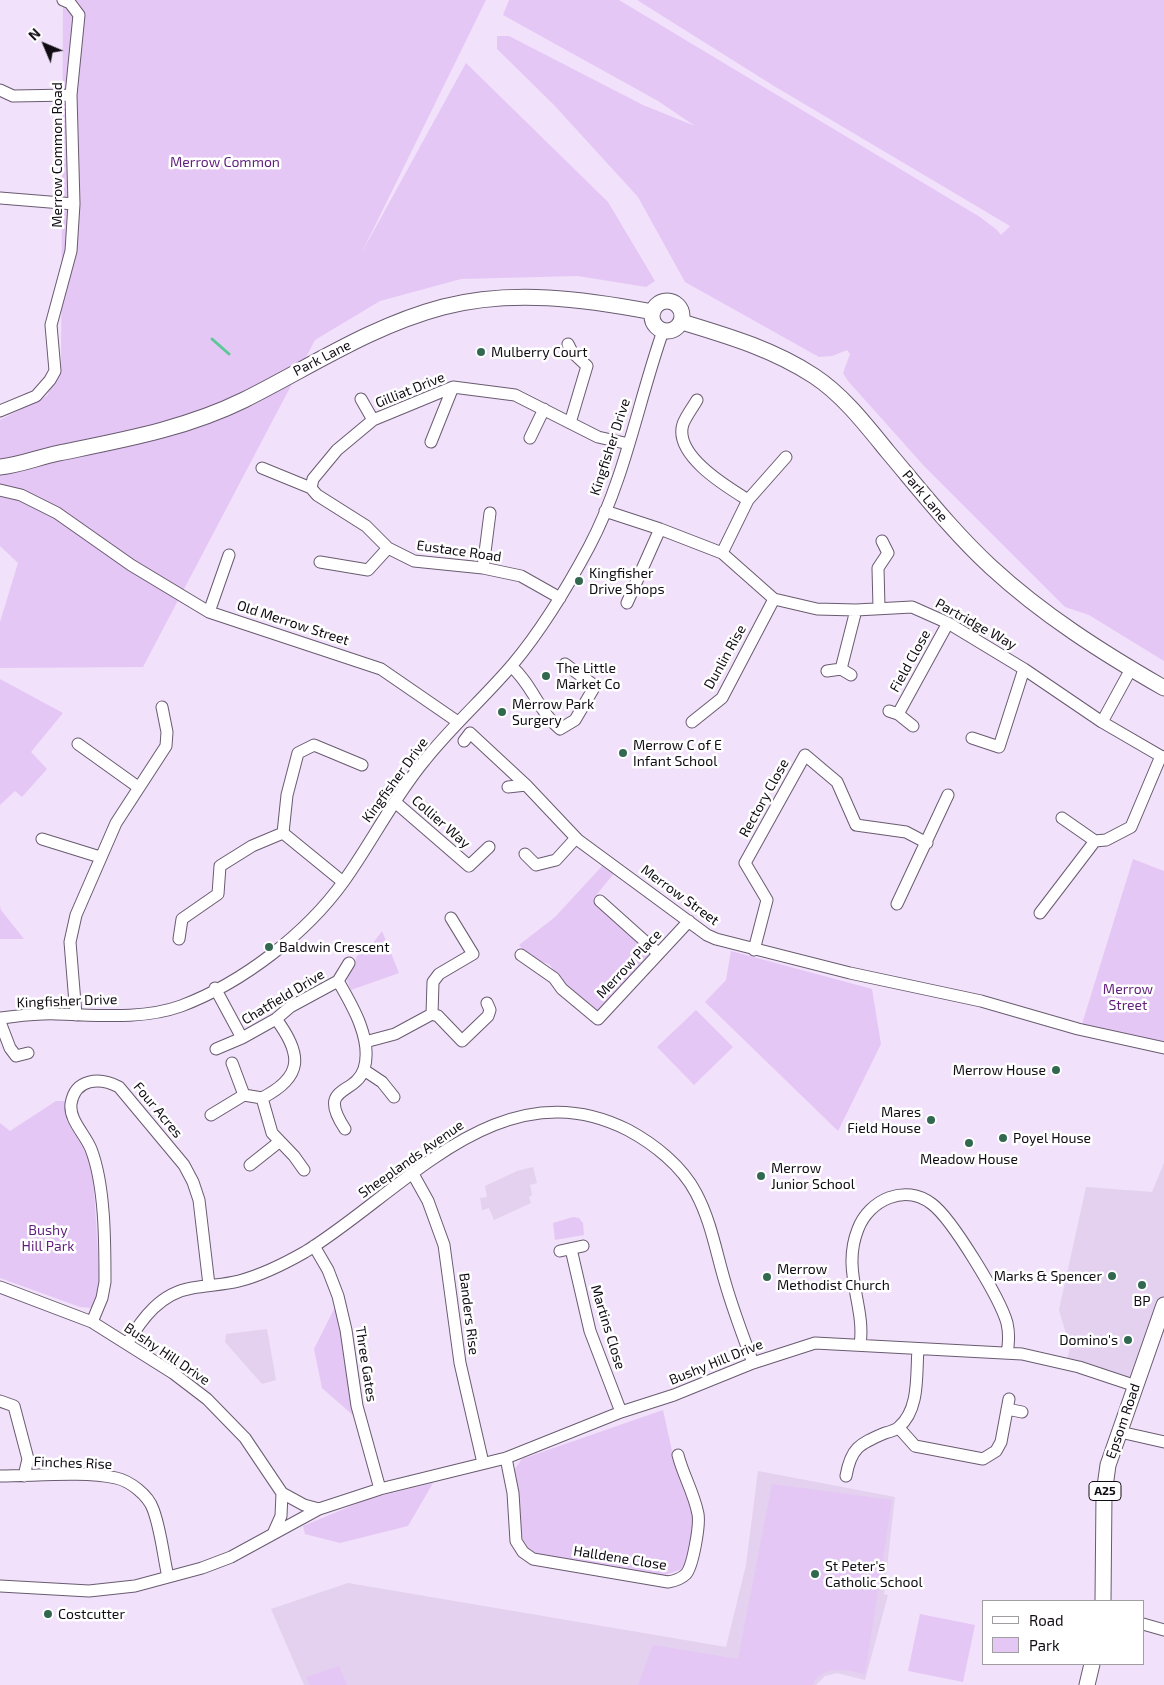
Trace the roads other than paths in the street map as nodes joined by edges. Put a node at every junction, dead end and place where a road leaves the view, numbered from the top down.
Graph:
1 (63, 0) edge
2 (0, 90) edge
3 (71, 95) junction
4 (0, 198) edge
5 (74, 204) junction
6 (653, 312) junction
7 (682, 322) junction
8 (663, 331) junction
9 (568, 344) dead end
10 (454, 387) junction
11 (361, 399) dead end
12 (697, 400) dead end
13 (544, 409) junction
14 (0, 411) edge
15 (372, 420) junction
16 (570, 423) junction
17 (530, 438) dead end
18 (431, 442) dead end
19 (630, 444) junction
20 (786, 457) dead end
21 (0, 467) edge
22 (262, 468) dead end
23 (311, 488) junction
24 (0, 490) edge
25 (748, 500) junction
26 (605, 511) junction
27 (490, 513) dead end
28 (660, 529) junction
29 (882, 541) dead end
30 (388, 548) junction
31 (722, 553) junction
32 (229, 555) dead end
33 (320, 562) dead end
34 (482, 568) junction
35 (560, 598) junction
36 (774, 599) junction
37 (627, 603) dead end
38 (879, 608) junction
39 (856, 610) junction
40 (209, 612) junction
41 (948, 623) junction
42 (565, 664) dead end
43 (511, 666) junction
44 (1024, 669) junction
45 (1131, 669) junction
46 (826, 672) dead end
47 (1164, 688) edge
48 (162, 707) dead end
49 (458, 722) junction
50 (692, 722) dead end
51 (1102, 722) junction
52 (913, 726) dead end
53 (972, 738) dead end
54 (464, 741) dead end
55 (78, 744) dead end
56 (1162, 757) edge
57 (362, 765) dead end
58 (526, 785) junction
59 (508, 786) dead end
60 (138, 787) junction
61 (948, 795) dead end
62 (395, 802) junction
63 (1062, 818) dead end
64 (283, 833) junction
65 (576, 838) junction
66 (42, 839) dead end
67 (1095, 841) junction
68 (927, 843) junction
69 (489, 847) dead end
70 (525, 854) dead end
71 (100, 857) junction
72 (344, 882) junction
73 (600, 901) dead end
74 (897, 904) dead end
75 (1040, 913) dead end
76 (451, 918) dead end
77 (689, 921) junction
78 (180, 939) dead end
79 (754, 950) junction
80 (658, 953) junction
81 (521, 955) dead end
82 (349, 963) dead end
83 (338, 981) junction
84 (215, 988) junction
85 (487, 1003) dead end
86 (432, 1014) junction
87 (76, 1015) junction
88 (0, 1018) edge
89 (276, 1019) junction
90 (0, 1022) edge
91 (242, 1038) junction
92 (365, 1042) junction
93 (1164, 1048) edge
94 (216, 1049) dead end
95 (28, 1053) dead end
96 (232, 1063) dead end
97 (364, 1070) junction
98 (244, 1095) junction
99 (394, 1097) dead end
100 (262, 1098) junction
101 (211, 1114) dead end
102 (345, 1128) dead end
103 (279, 1142) junction
104 (250, 1165) dead end
105 (304, 1170) dead end
106 (413, 1174) junction
107 (314, 1246) junction
108 (571, 1249) dead end
109 (209, 1285) junction
110 (0, 1287) edge
111 (1164, 1305) edge
112 (92, 1322) junction
113 (127, 1344) junction
114 (860, 1345) junction
115 (918, 1349) junction
116 (1007, 1353) junction
117 (753, 1363) junction
118 (1136, 1386) junction
119 (0, 1401) edge
120 (621, 1412) junction
121 (1022, 1412) dead end
122 (899, 1428) junction
123 (1120, 1432) junction
124 (1164, 1442) edge
125 (678, 1455) dead end
126 (506, 1458) junction
127 (483, 1463) junction
128 (0, 1476) edge
129 (24, 1476) junction
130 (846, 1476) dead end
131 (380, 1489) junction
132 (282, 1493) junction
133 (319, 1509) junction
134 (273, 1534) junction
135 (168, 1577) junction
136 (0, 1586) edge
137 (1103, 1600) edge
138 (1144, 1624) edge
139 (1164, 1630) edge
140 (1092, 1665) edge
141 (1087, 1685) edge

1 - 3 street, Merrow Common Road
2 - 3 street
3 - 5 street, Merrow Common Road
4 - 5 street
5 - 14 street, Merrow Common Road
6 - 7 main road
6 - 8 main road
6 - 21 main road, Park Lane
7 - 8 main road
7 - 45 main road, Park Lane
8 - 19 street, Kingfisher Drive
9 - 16 street
10 - 13 street, Gilliat Drive
10 - 15 street, Gilliat Drive
10 - 18 street
11 - 15 street
12 - 25 street
13 - 16 street, Gilliat Drive
13 - 17 street
15 - 23 street, Gilliat Drive
16 - 19 street, Gilliat Drive
19 - 26 street, Kingfisher Drive
20 - 25 street
22 - 23 street, Eustace Road
23 - 30 street, Eustace Road
24 - 40 street, Old Merrow Street
25 - 31 street
26 - 28 street, Partridge Way
26 - 35 street, Kingfisher Drive
27 - 34 street
28 - 31 street, Partridge Way
28 - 37 street
29 - 38 street
30 - 33 street
30 - 34 street, Eustace Road
31 - 36 street, Partridge Way
32 - 40 street
34 - 35 street, Eustace Road
35 - 43 street, Kingfisher Drive
36 - 39 street, Partridge Way
36 - 50 street, Dunlin Rise
38 - 39 street, Partridge Way
38 - 41 street, Partridge Way
39 - 46 street
40 - 49 street, Old Merrow Street
41 - 44 street, Partridge Way
41 - 52 street, Field Close
42 - 43 street
43 - 49 street, Kingfisher Drive
44 - 51 street, Partridge Way
44 - 53 street
45 - 47 main road, Park Lane
45 - 51 street
48 - 60 street
49 - 62 street, Kingfisher Drive
51 - 56 street, Partridge Way
54 - 58 street, Merrow Street
55 - 60 street
56 - 67 street
57 - 64 street
58 - 59 street
58 - 65 street, Merrow Street
60 - 71 street
61 - 68 street
62 - 69 street, Collier Way
62 - 72 street, Kingfisher Drive
63 - 67 street
64 - 72 street
64 - 78 street
65 - 70 street
65 - 77 street, Merrow Street
66 - 71 street
67 - 75 street
68 - 74 street
68 - 79 street, Rectory Close
71 - 87 street
72 - 84 street, Kingfisher Drive
73 - 80 street
76 - 86 street
77 - 79 street, Merrow Street
77 - 80 street, Merrow Place
79 - 93 street, Merrow Street
80 - 81 street, Merrow Place
82 - 83 street
83 - 89 street, Chatfield Drive
83 - 92 street
84 - 87 street, Kingfisher Drive
84 - 91 street, Chatfield Drive
85 - 86 street
86 - 92 street
87 - 88 street, Kingfisher Drive
89 - 91 street, Chatfield Drive
89 - 100 street
90 - 95 street
91 - 94 street, Chatfield Drive
92 - 97 street
96 - 98 street
97 - 99 street
97 - 102 street
98 - 100 street
98 - 101 street
100 - 103 street
103 - 104 street
103 - 105 street
106 - 107 street, Sheeplands Avenue
106 - 117 street, Sheeplands Avenue
106 - 127 street, Banders Rise
107 - 109 street, Sheeplands Avenue
107 - 131 street, Three Gates
108 - 120 street, Martins Close
109 - 112 street, Four Acres
109 - 113 street, Sheeplands Avenue
110 - 112 street, Bushy Hill Drive
111 - 118 main road, Epsom Road / A25
112 - 113 street, Bushy Hill Drive
113 - 132 street, Bushy Hill Drive
114 - 115 street, Bushy Hill Drive
114 - 116 street
114 - 117 street, Bushy Hill Drive
115 - 116 street, Bushy Hill Drive
115 - 122 street
116 - 118 street, Bushy Hill Drive
117 - 120 street, Bushy Hill Drive
118 - 123 main road, Epsom Road / A25
119 - 129 street
120 - 126 street, Bushy Hill Drive
121 - 122 street
122 - 130 street
123 - 124 street
123 - 137 main road, Epsom Road / A25
125 - 126 street, Halldene Close
126 - 127 street, Bushy Hill Drive
127 - 131 street, Bushy Hill Drive
128 - 129 street, Finches Rise
129 - 135 street, Finches Rise
131 - 133 street, Bushy Hill Drive
132 - 133 street, Bushy Hill Drive
132 - 134 street
133 - 134 street, Bushy Hill Drive
134 - 135 street, Bushy Hill Drive
135 - 136 street, Bushy Hill Drive
138 - 139 street
140 - 141 main road

